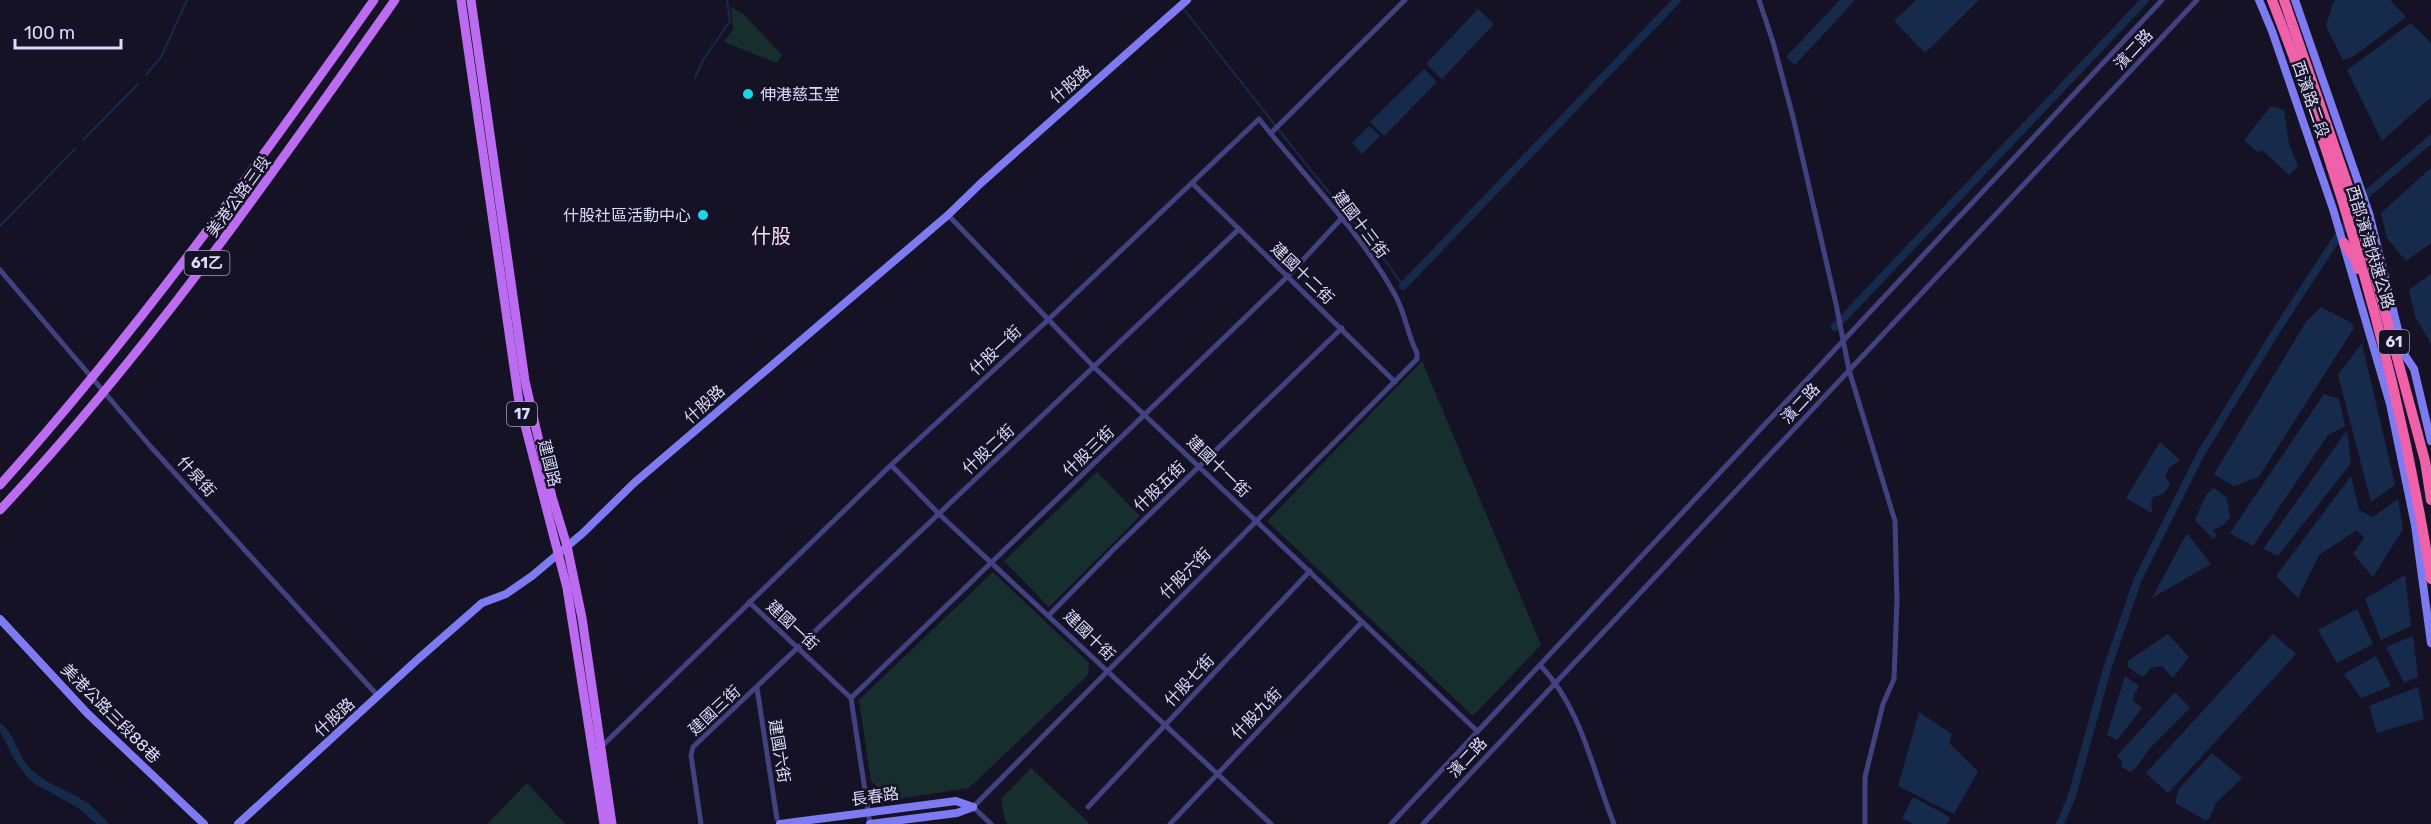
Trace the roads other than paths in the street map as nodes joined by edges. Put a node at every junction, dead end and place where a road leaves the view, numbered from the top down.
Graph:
1 (374, 0) edge
2 (395, 0) edge
3 (461, 0) edge
4 (471, 0) edge
5 (1187, 0) edge
6 (1405, 0) edge
7 (1759, 0) edge
8 (2162, 0) edge
9 (2197, 0) edge
10 (2259, 0) edge
11 (2272, 0) edge
12 (2284, 0) edge
13 (2295, 0) edge
14 (2294, 42) junction
15 (1259, 118) joint
16 (1271, 133) junction
17 (1192, 183) junction
18 (494, 193) junction
19 (948, 215) junction
20 (1341, 219) junction
21 (1239, 229) junction
22 (2358, 229) junction
23 (2344, 243) junction
24 (0, 270) edge
25 (1287, 277) junction
26 (1049, 319) junction
27 (1342, 328) junction
28 (1843, 341) junction
29 (2404, 354) junction
30 (1417, 359) joint
31 (1094, 367) junction
32 (1849, 370) junction
33 (93, 377) junction
34 (1395, 382) junction
35 (105, 391) junction
36 (2400, 410) junction
37 (1145, 416) junction
38 (2431, 441) edge
39 (2425, 461) junction
40 (891, 465) junction
41 (1200, 465) junction
42 (0, 485) edge
43 (2431, 500) edge
44 (0, 510) edge
45 (939, 513) junction
46 (1256, 520) junction
47 (567, 546) junction
48 (557, 554) junction
49 (991, 561) junction
50 (1310, 571) junction
51 (2431, 579) edge
52 (749, 602) junction
53 (1049, 615) junction
54 (0, 619) edge
55 (1362, 622) junction
56 (2431, 643) edge
57 (798, 647) junction
58 (1540, 665) junction
59 (1107, 670) junction
60 (1556, 682) junction
61 (757, 688) junction
62 (378, 696) junction
63 (851, 698) junction
64 (1165, 725) junction
65 (1477, 731) junction
66 (601, 747) junction
67 (1217, 773) junction
68 (973, 807) junction
69 (1088, 807) dead end
70 (868, 812) junction
71 (778, 821) edge
72 (204, 824) edge
73 (238, 824) edge
74 (604, 824) edge
75 (612, 824) edge
76 (701, 824) edge
77 (870, 824) edge
78 (991, 824) edge
79 (1170, 824) edge
80 (1271, 824) edge
81 (1391, 824) edge
82 (1423, 824) edge
83 (1614, 824) edge
84 (1865, 824) edge

1 - 33 main road, 美港公路三段 / 61乙
2 - 35 main road, 美港公路三段 / 61乙
3 - 18 main road, 建國路 / 17
4 - 18 main road, 建國路 / 17
5 - 19 street, 什股路
6 - 16 street
7 - 28 street
8 - 28 street, 濱二路
9 - 32 street, 濱二路
10 - 23 street, 西濱路二段
11 - 14 highway, 西部濱海快速公路 / 61
12 - 14 highway, 西部濱海快速公路 / 61
13 - 29 street, 西濱路二段
14 - 22 highway, 西部濱海快速公路 / 61
14 - 22 highway, 西部濱海快速公路 / 61
15 - 16 street, 建國十三街
15 - 17 street, 什股一街
16 - 20 street, 建國十三街
17 - 21 street, 建國十二街
17 - 26 street, 什股一街
18 - 47 main road, 建國路 / 17
18 - 48 main road, 建國路 / 17
19 - 26 street, 建國十一街
19 - 47 street, 什股路
20 - 25 street, 什股三街
20 - 30 street, 建國十三街
21 - 25 street, 建國十二街
21 - 31 street, 什股二街
22 - 36 highway, 西部濱海快速公路 / 61
22 - 39 highway, 西部濱海快速公路 / 61
23 - 36 highway
23 - 56 street, 西濱路二段
24 - 33 street, 什泉街
25 - 27 street, 建國十二街
25 - 37 street, 什股三街
26 - 31 street, 建國十一街
26 - 40 street, 什股一街
27 - 34 street, 建國十二街
27 - 41 street, 什股五街
28 - 32 street
28 - 58 street, 濱二路
29 - 38 street, 西濱路二段
29 - 39 highway
30 - 34 street, 什股六街
31 - 37 street, 建國十一街
31 - 45 street, 什股二街
32 - 60 street, 濱二路
32 - 84 street
33 - 35 street, 什泉街
33 - 42 main road, 美港公路三段 / 61乙
34 - 46 street, 什股六街
35 - 44 main road, 美港公路三段 / 61乙
35 - 62 street, 什泉街
36 - 51 highway, 西部濱海快速公路 / 61
37 - 41 street, 建國十一街
37 - 49 street, 什股三街
39 - 43 highway, 西部濱海快速公路 / 61
40 - 45 street, 建國十街
40 - 52 street, 什股一街
41 - 46 street, 建國十一街
41 - 53 street, 什股五街
45 - 49 street, 建國十街
45 - 57 street, 什股二街
46 - 50 street, 建國十一街
46 - 59 street, 什股六街
47 - 48 street, 什股路
47 - 66 main road, 建國路 / 17
48 - 62 street, 什股路
48 - 74 main road, 建國路 / 17
49 - 53 street, 建國十街
49 - 63 street, 什股三街
50 - 55 street, 建國十一街
50 - 64 street, 什股七街
52 - 57 street, 建國一街
52 - 66 street, 建國一街
53 - 59 street, 建國十街
54 - 72 street, 美港公路三段88巷
55 - 65 street, 建國十一街
55 - 67 street, 什股九街
57 - 61 street, 什股二街
57 - 63 street, 建國一街
58 - 60 street
58 - 65 street, 濱二路
59 - 64 street, 建國十街
59 - 68 street, 什股六街
60 - 82 street, 濱二路
60 - 83 street
61 - 71 street, 建國六街
61 - 76 street, 建國三街
62 - 73 street, 什股路
63 - 70 street
64 - 67 street, 建國十街
64 - 69 street, 什股七街
65 - 81 street, 濱二路
66 - 75 main road, 建國路 / 17
67 - 79 street, 什股九街
67 - 80 street, 建國十街
68 - 70 street, 長春路
68 - 77 street, 長春路
68 - 78 street
70 - 71 street, 長春路
70 - 77 street

